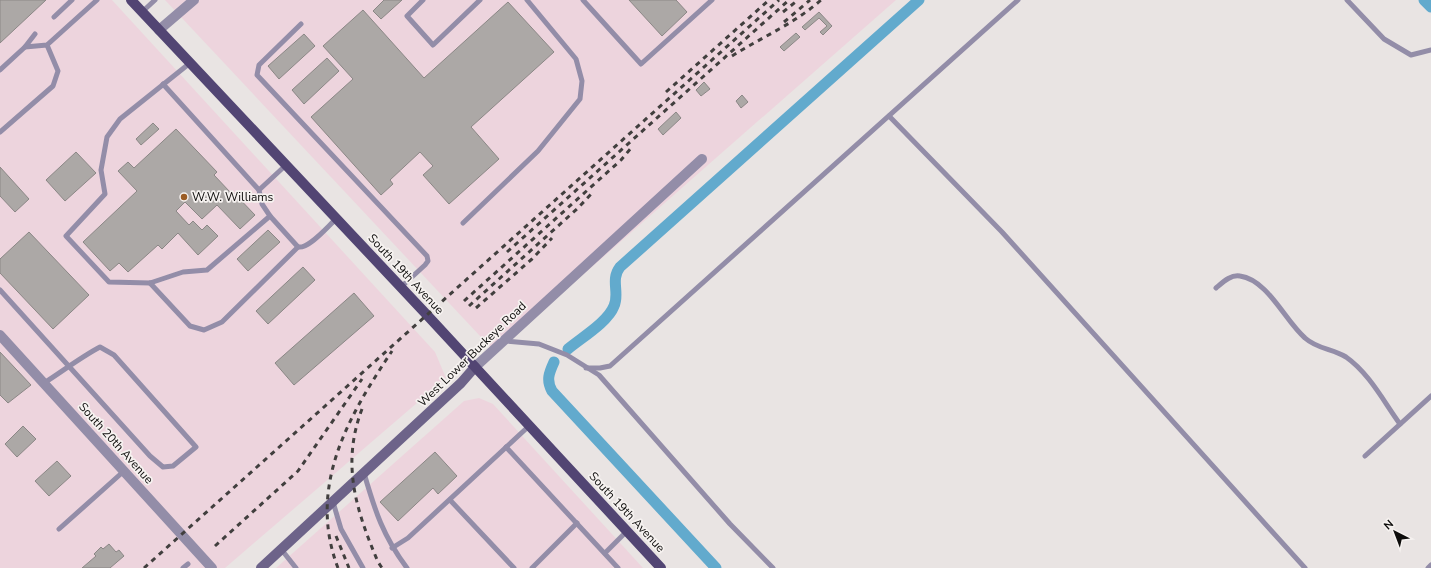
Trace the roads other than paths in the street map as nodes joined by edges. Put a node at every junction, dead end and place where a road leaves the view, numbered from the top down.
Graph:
1 (72, 0) edge
2 (96, 0) edge
3 (131, 0) edge
4 (155, 0) edge
5 (194, 0) edge
6 (423, 0) edge
7 (480, 0) edge
8 (527, 0) edge
9 (583, 0) edge
10 (712, 0) edge
11 (1018, 0) edge
12 (1347, 0) edge
13 (142, 12) junction
14 (54, 16) dead end
15 (301, 24) dead end
16 (159, 30) junction
17 (35, 34) dead end
18 (47, 45) junction
19 (25, 47) junction
20 (1431, 50) edge
21 (190, 62) junction
22 (0, 70) edge
23 (163, 84) junction
24 (889, 116) junction
25 (0, 132) edge
26 (702, 159) dead end
27 (286, 165) junction
28 (260, 190) junction
29 (270, 216) junction
30 (336, 219) junction
31 (463, 223) dead end
32 (298, 246) junction
33 (150, 283) junction
34 (401, 287) junction
35 (1216, 288) dead end
36 (0, 290) edge
37 (0, 335) edge
38 (503, 340) junction
39 (70, 366) junction
40 (475, 367) junction
41 (586, 368) junction
42 (44, 383) junction
43 (1431, 396) edge
44 (1400, 424) junction
45 (529, 426) junction
46 (506, 447) junction
47 (1365, 456) dead end
48 (124, 471) junction
49 (364, 473) junction
50 (450, 500) junction
51 (333, 502) junction
52 (577, 523) junction
53 (59, 529) dead end
54 (627, 531) junction
55 (392, 548) junction
56 (281, 549) junction
57 (605, 553) junction
58 (188, 564) dead end
59 (1431, 565) edge
60 (183, 568) edge
61 (212, 568) edge
62 (261, 568) edge
63 (296, 568) edge
64 (363, 568) edge
65 (407, 568) edge
66 (514, 568) edge
67 (532, 568) edge
68 (618, 568) edge
69 (661, 568) edge
70 (773, 568) edge
71 (1305, 568) edge
72 (1428, 568) edge

1 - 14 lane
2 - 18 lane
3 - 13 main road, South 19th Avenue
4 - 13 lane
5 - 16 street
6 - 7 lane
8 - 31 lane
9 - 10 lane
11 - 24 lane
12 - 20 lane
13 - 16 main road, South 19th Avenue
15 - 34 lane
16 - 21 main road, South 19th Avenue
17 - 19 lane
18 - 19 lane
18 - 25 lane
19 - 22 lane
21 - 23 lane
21 - 27 main road, South 19th Avenue
23 - 28 lane
23 - 33 lane
24 - 41 lane
24 - 71 lane
26 - 38 street, West Lower Buckeye Road
27 - 28 lane
27 - 30 main road, South 19th Avenue
28 - 29 lane
29 - 32 lane
29 - 33 lane
30 - 32 lane
30 - 34 main road, South 19th Avenue
32 - 33 lane
34 - 40 main road, South 19th Avenue
35 - 44 lane
36 - 39 lane
37 - 42 street, South 20th Avenue
38 - 40 street, West Lower Buckeye Road
38 - 41 lane
39 - 39 lane
39 - 42 lane
40 - 45 main road, South 19th Avenue
40 - 49 main road, West Lower Buckeye Road
41 - 70 lane
42 - 48 street, South 20th Avenue
43 - 44 lane
44 - 47 lane
45 - 46 lane
45 - 54 main road, South 19th Avenue
46 - 50 lane
46 - 52 lane
48 - 53 lane
48 - 61 street, South 20th Avenue
49 - 51 main road, West Lower Buckeye Road
49 - 55 lane
50 - 55 lane
50 - 66 lane
51 - 56 main road, West Lower Buckeye Road
51 - 64 lane
52 - 57 lane
52 - 67 lane
54 - 57 lane
54 - 69 main road, South 19th Avenue
55 - 65 lane
56 - 62 main road, West Lower Buckeye Road
56 - 63 lane
57 - 68 lane
58 - 60 lane
59 - 72 lane

